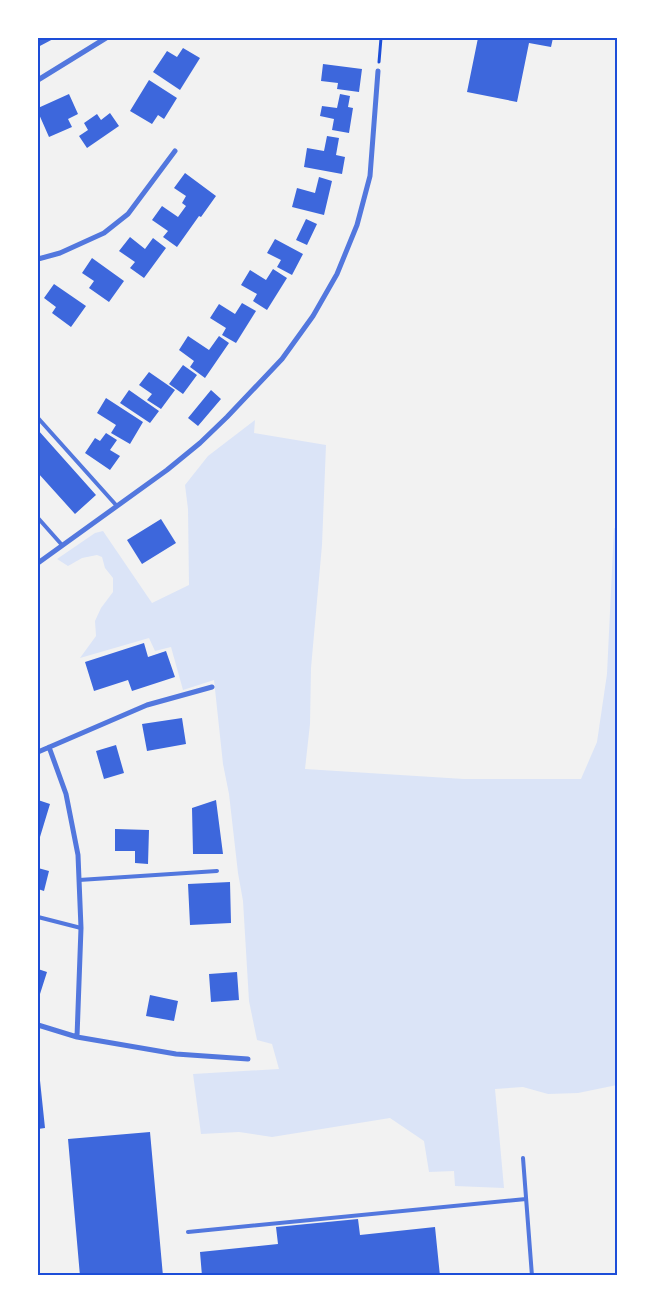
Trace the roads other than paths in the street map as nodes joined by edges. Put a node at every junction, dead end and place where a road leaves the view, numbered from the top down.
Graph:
1 (106, 38) edge
2 (378, 72) road end
3 (38, 80) edge
4 (175, 151) dead end
5 (38, 259) edge
6 (38, 418) edge
7 (116, 505) junction
8 (38, 518) edge
9 (62, 545) junction
10 (38, 563) edge
11 (212, 687) dead end
12 (49, 747) junction
13 (38, 752) edge
14 (217, 871) dead end
15 (79, 880) junction
16 (38, 917) edge
17 (81, 928) junction
18 (38, 1026) edge
19 (77, 1037) junction
20 (248, 1059) dead end
21 (523, 1158) dead end
22 (526, 1199) junction
23 (188, 1232) dead end
24 (532, 1276) edge

1 - 3 street
2 - 7 street
4 - 5 street
6 - 7 lane
7 - 9 street
8 - 9 lane
9 - 10 street
11 - 12 street
12 - 13 street
12 - 15 street
14 - 15 lane
15 - 17 street
16 - 17 lane
17 - 19 street
18 - 19 street
19 - 20 street
21 - 22 lane
22 - 23 lane
22 - 24 lane

